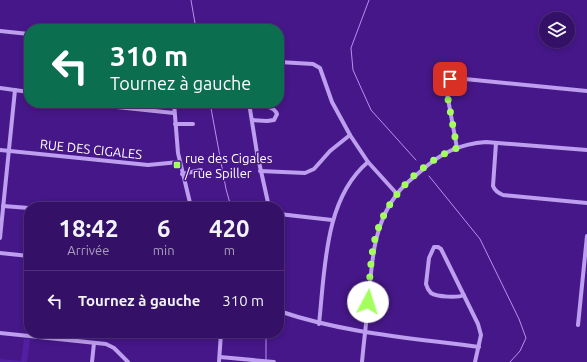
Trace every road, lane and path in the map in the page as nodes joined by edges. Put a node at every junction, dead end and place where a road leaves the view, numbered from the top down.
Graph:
1 (0, 31) edge
2 (24, 33) edge
3 (284, 62) edge
4 (0, 88) edge
5 (15, 90) junction
6 (24, 91) edge
7 (587, 91) edge
8 (143, 108) edge
9 (174, 108) edge
10 (250, 108) edge
11 (272, 108) edge
12 (174, 113) junction
13 (252, 120) junction
14 (175, 124) junction
15 (193, 124) dead end
16 (350, 135) junction
17 (496, 143) junction
18 (457, 148) junction
19 (0, 150) edge
20 (587, 150) edge
21 (9, 151) junction
22 (179, 162) junction
23 (368, 162) junction
24 (201, 170) dead end
25 (260, 171) junction
26 (182, 174) junction
27 (397, 194) junction
28 (190, 202) edge
29 (268, 202) edge
30 (587, 203) edge
31 (3, 206) junction
32 (24, 208) edge
33 (284, 215) edge
34 (332, 220) junction
35 (587, 236) edge
36 (0, 238) edge
37 (0, 253) edge
38 (24, 255) edge
39 (464, 295) junction
40 (284, 313) edge
41 (319, 324) junction
42 (578, 325) dead end
43 (365, 332) junction
44 (0, 333) edge
45 (24, 336) edge
46 (47, 338) edge
47 (222, 338) edge
48 (94, 343) junction
49 (479, 347) junction
50 (220, 356) junction
51 (92, 362) edge
52 (128, 362) edge
53 (219, 362) edge
54 (274, 362) edge
55 (362, 362) edge
56 (475, 362) edge

1 - 2 street
3 - 16 street
4 - 5 street
5 - 6 street
5 - 21 street
7 - 18 street
8 - 12 street
9 - 12 street
10 - 13 street
11 - 13 street
12 - 14 street
13 - 25 street
14 - 15 street
14 - 22 street
16 - 23 street
16 - 25 street
17 - 18 street
17 - 20 street
17 - 30 street
18 - 27 street
19 - 21 street, RUE DES CIGALES
21 - 22 street, RUE DES CIGALES
21 - 31 street
22 - 26 street
23 - 27 street
23 - 34 street
24 - 26 street
25 - 29 street
26 - 28 street
27 - 43 street
31 - 32 street
31 - 36 street
33 - 34 street
34 - 41 street
35 - 42 street
37 - 38 street
39 - 39 street
39 - 49 street
40 - 41 street
41 - 43 street
43 - 49 street
43 - 55 street
44 - 45 street
46 - 48 street
47 - 50 street
48 - 51 street
48 - 52 street
49 - 56 street
50 - 53 street
50 - 54 street

